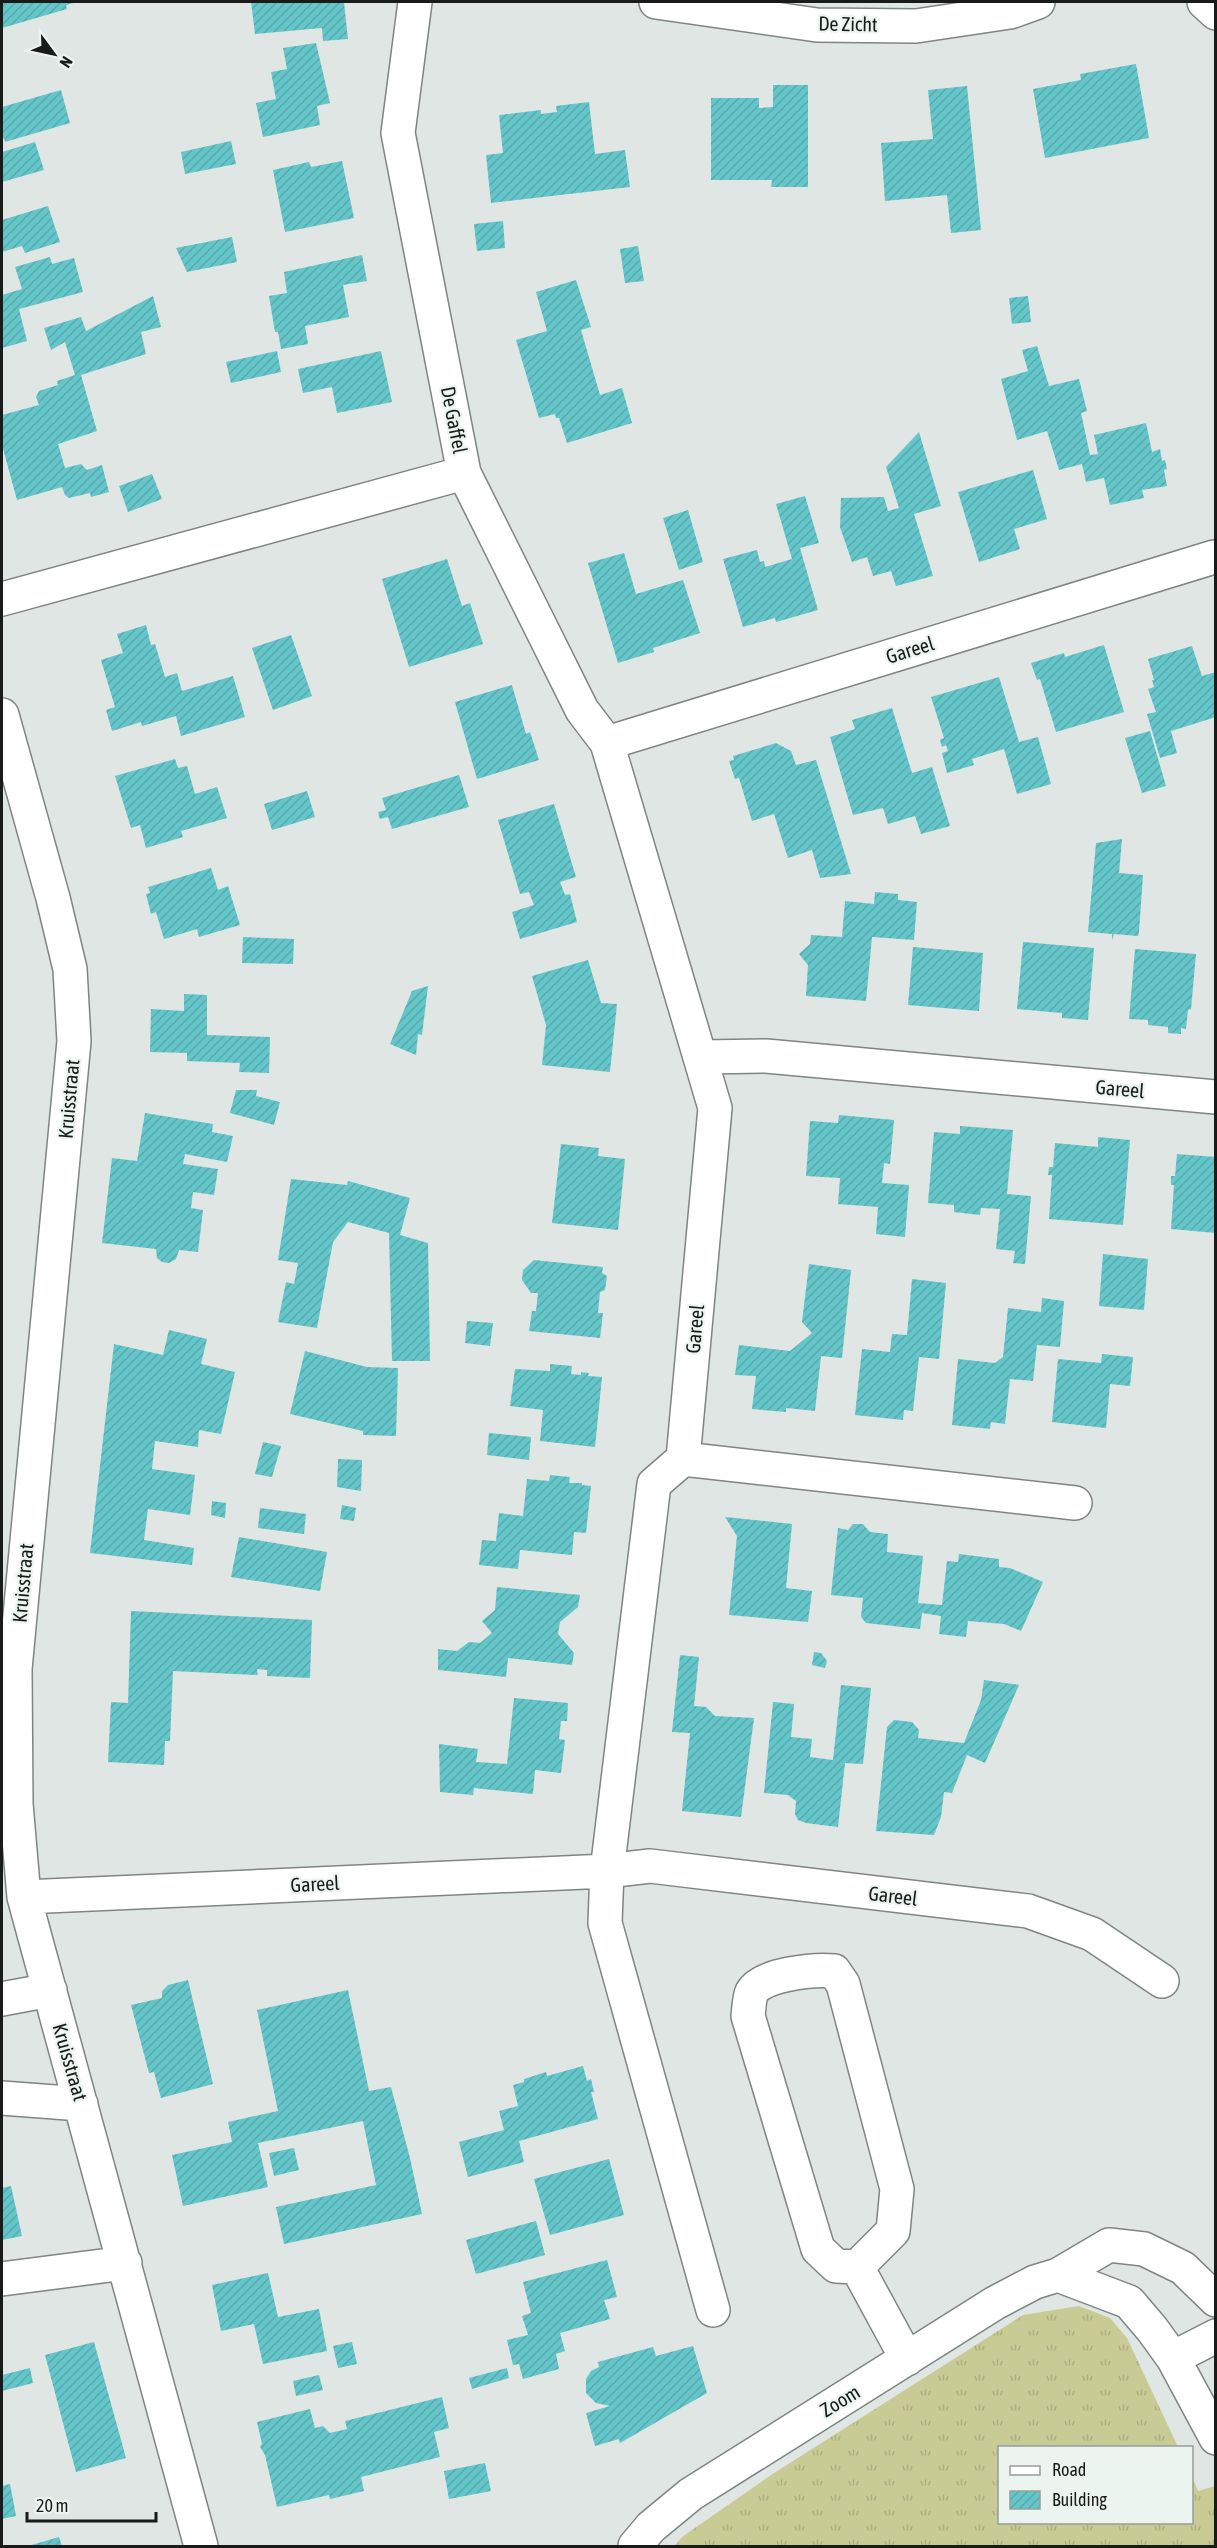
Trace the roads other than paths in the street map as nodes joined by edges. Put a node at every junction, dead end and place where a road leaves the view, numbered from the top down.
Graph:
1 (415, 2) edge
2 (421, 2) edge
3 (656, 2) edge
4 (1038, 2) edge
5 (1204, 2) edge
6 (1215, 13) edge
7 (464, 473) junction
8 (1214, 556) dead end
9 (2, 599) edge
10 (2, 715) edge
11 (607, 743) junction
12 (702, 1057) junction
13 (1215, 1097) edge
14 (683, 1459) junction
15 (1075, 1503) dead end
16 (607, 1871) junction
17 (24, 1897) junction
18 (1162, 1980) dead end
19 (50, 1990) junction
20 (2, 1999) edge
21 (2, 2098) edge
22 (81, 2104) junction
23 (125, 2263) junction
24 (857, 2267) junction
25 (1058, 2274) junction
26 (2, 2278) edge
27 (1215, 2300) edge
28 (713, 2310) dead end
29 (1215, 2336) edge
30 (1173, 2358) junction
31 (907, 2359) junction
32 (1215, 2438) edge
33 (201, 2547) edge
34 (634, 2547) edge

1 - 2 street
1 - 7 street, De Gaffel
3 - 4 street, De Zicht
5 - 6 street
7 - 9 street, De Gaffel
7 - 11 street, Gareel
8 - 11 street, Gareel
10 - 17 street, Kruisstraat
11 - 12 street, Gareel
12 - 13 street, Gareel
12 - 14 street, Gareel
14 - 15 street
14 - 16 street
16 - 17 street, Gareel
16 - 18 street, Gareel
16 - 28 street
17 - 19 street, Kruisstraat
19 - 20 street
19 - 22 street, Kruisstraat
21 - 22 street
22 - 23 street, Kruisstraat
23 - 26 street
23 - 33 street, Kruisstraat
24 - 24 street
24 - 31 street
25 - 27 street, Zoom
25 - 30 street
25 - 31 street, Zoom
29 - 30 street
30 - 32 street
31 - 34 street, Zoom

